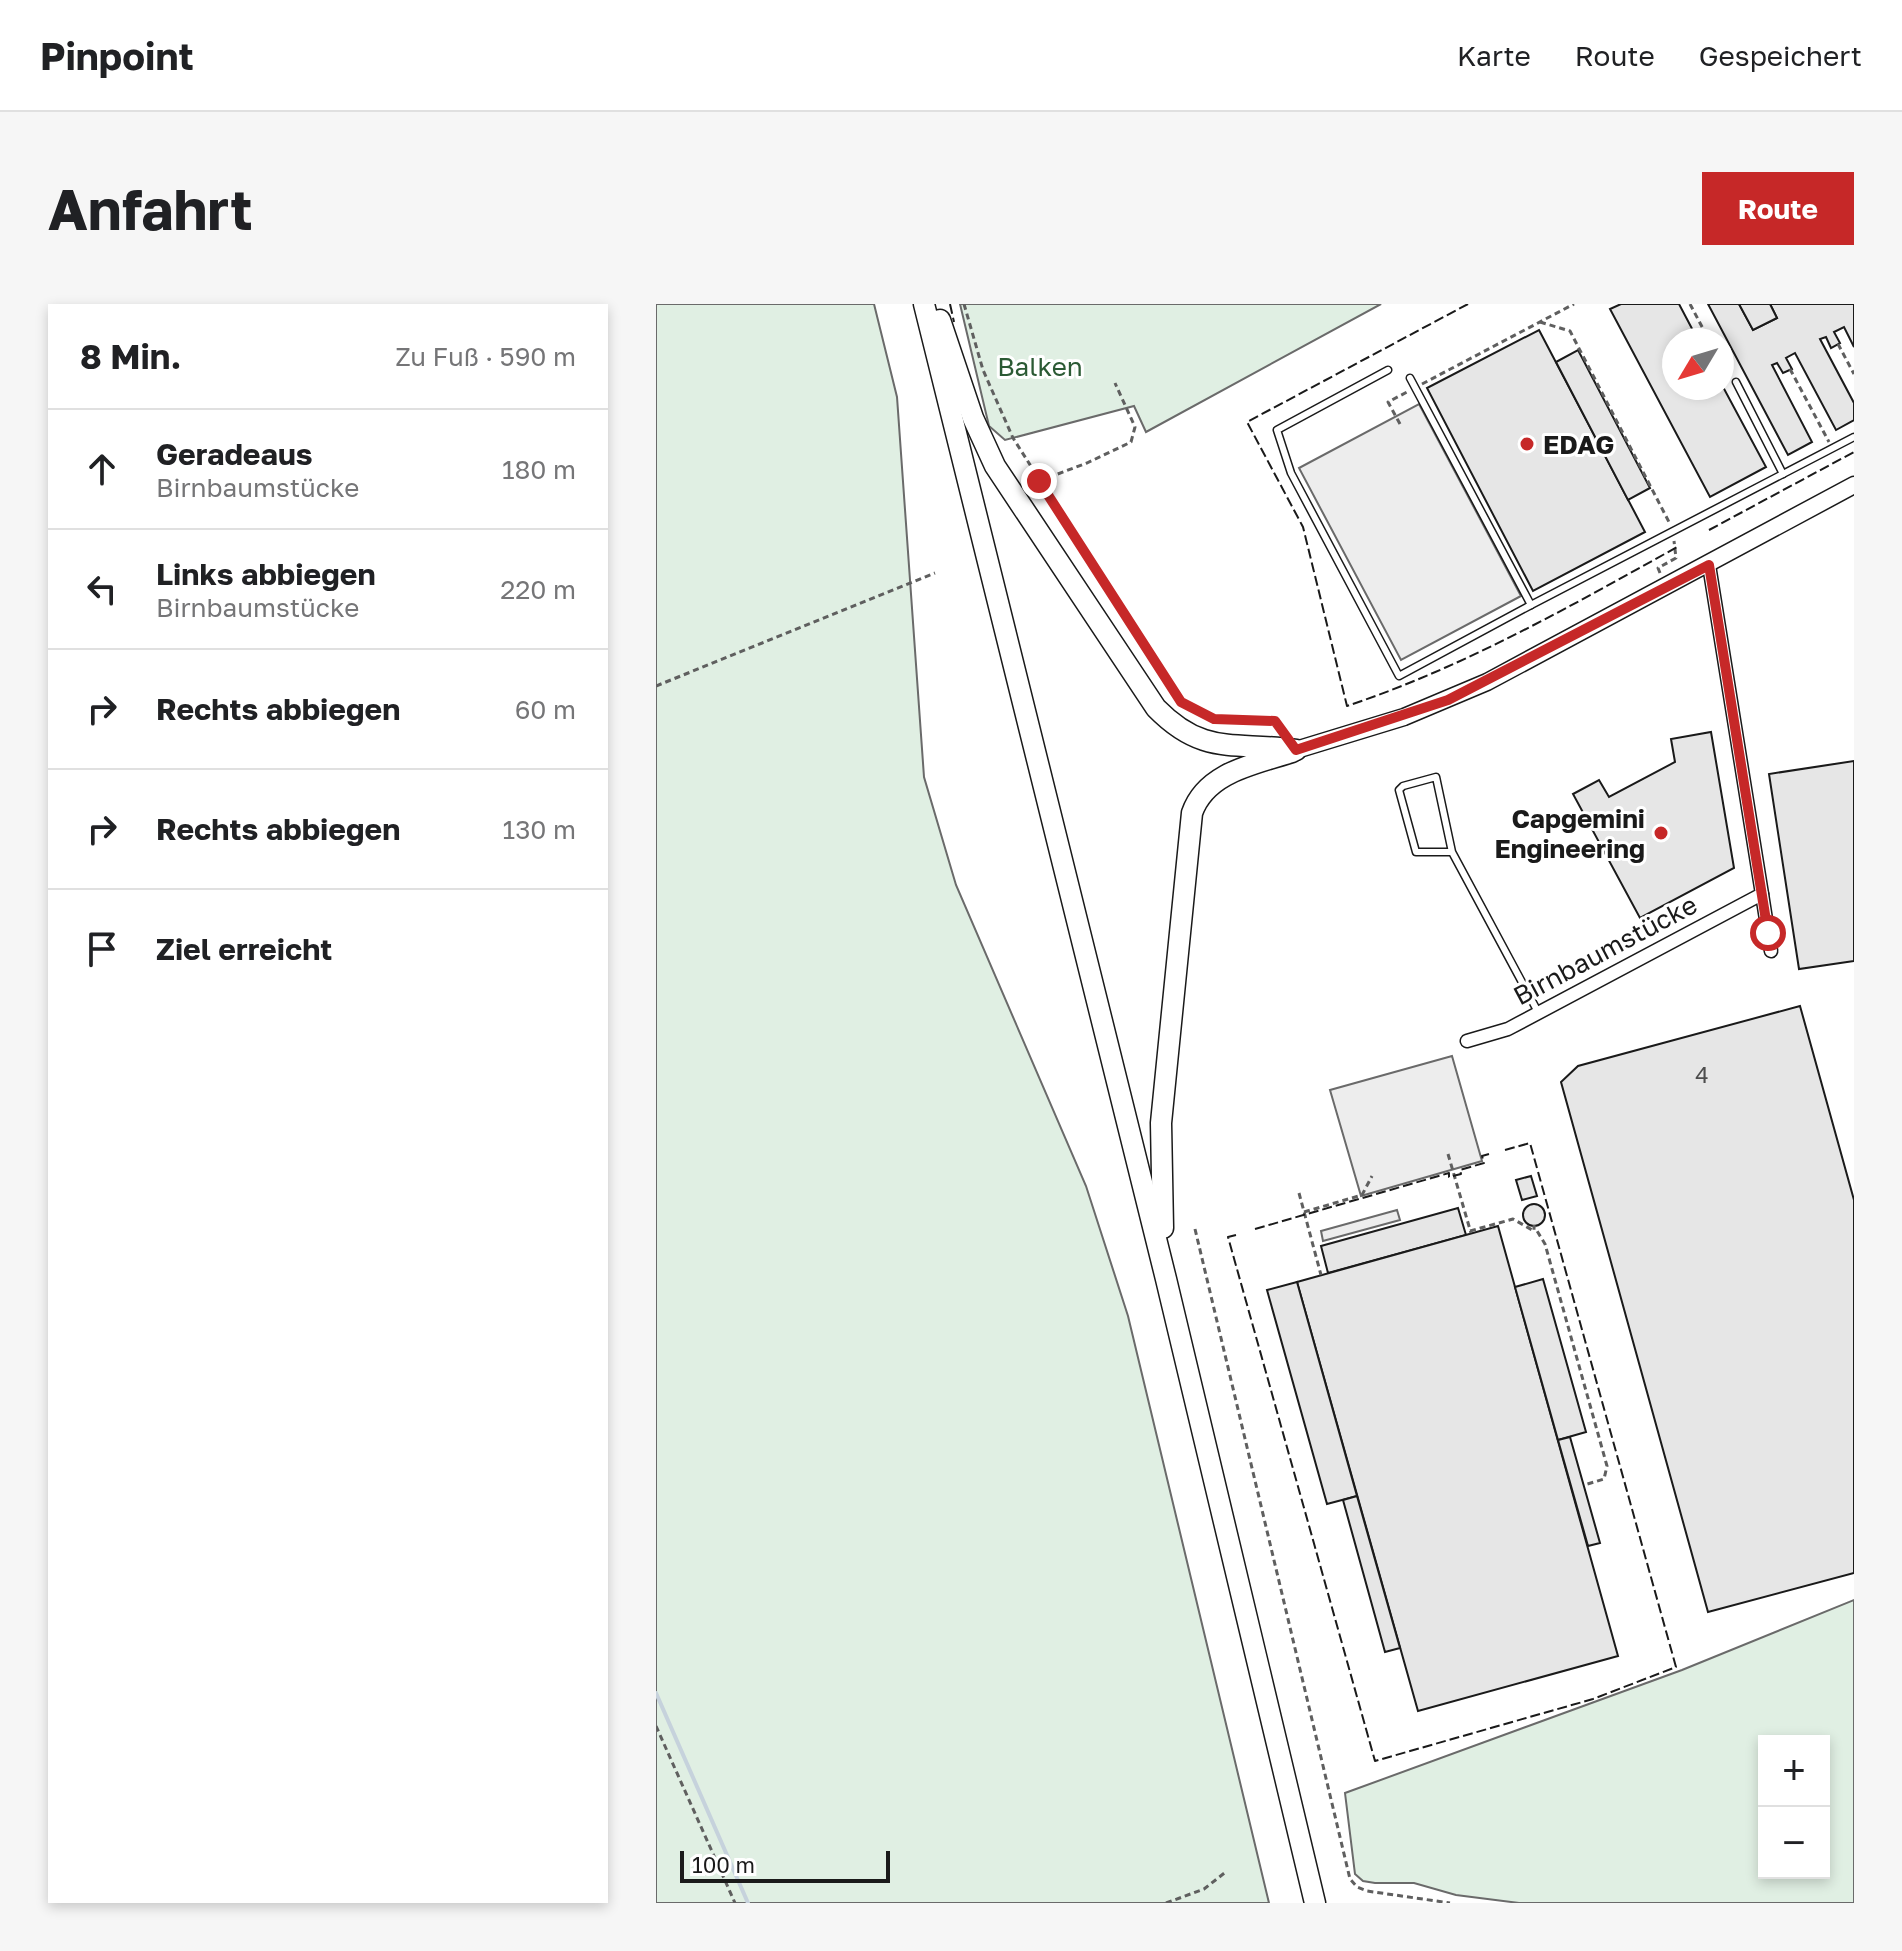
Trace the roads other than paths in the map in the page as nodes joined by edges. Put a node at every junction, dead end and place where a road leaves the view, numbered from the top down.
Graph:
1 (924, 304) edge
2 (935, 304) edge
3 (1388, 370) dead end
4 (1410, 378) dead end
5 (1734, 384) edge
6 (1854, 437) edge
7 (1783, 474) junction
8 (1854, 485) edge
9 (1709, 565) junction
10 (1531, 605) junction
11 (1296, 750) junction
12 (1452, 852) junction
13 (1762, 894) junction
14 (1771, 951) dead end
15 (1538, 1012) junction
16 (1467, 1041) dead end
17 (1166, 1279) junction
18 (1315, 1903) edge

1 - 17 main road
2 - 11 main road
3 - 10 lane
4 - 10 lane
5 - 7 lane
6 - 7 lane
7 - 10 lane
8 - 9 street
9 - 11 street
9 - 13 street
11 - 17 main road
12 - 12 lane
12 - 15 lane
13 - 14 street
13 - 15 street, Birnbaumstücke
15 - 16 street, Birnbaumstücke
17 - 18 main road

